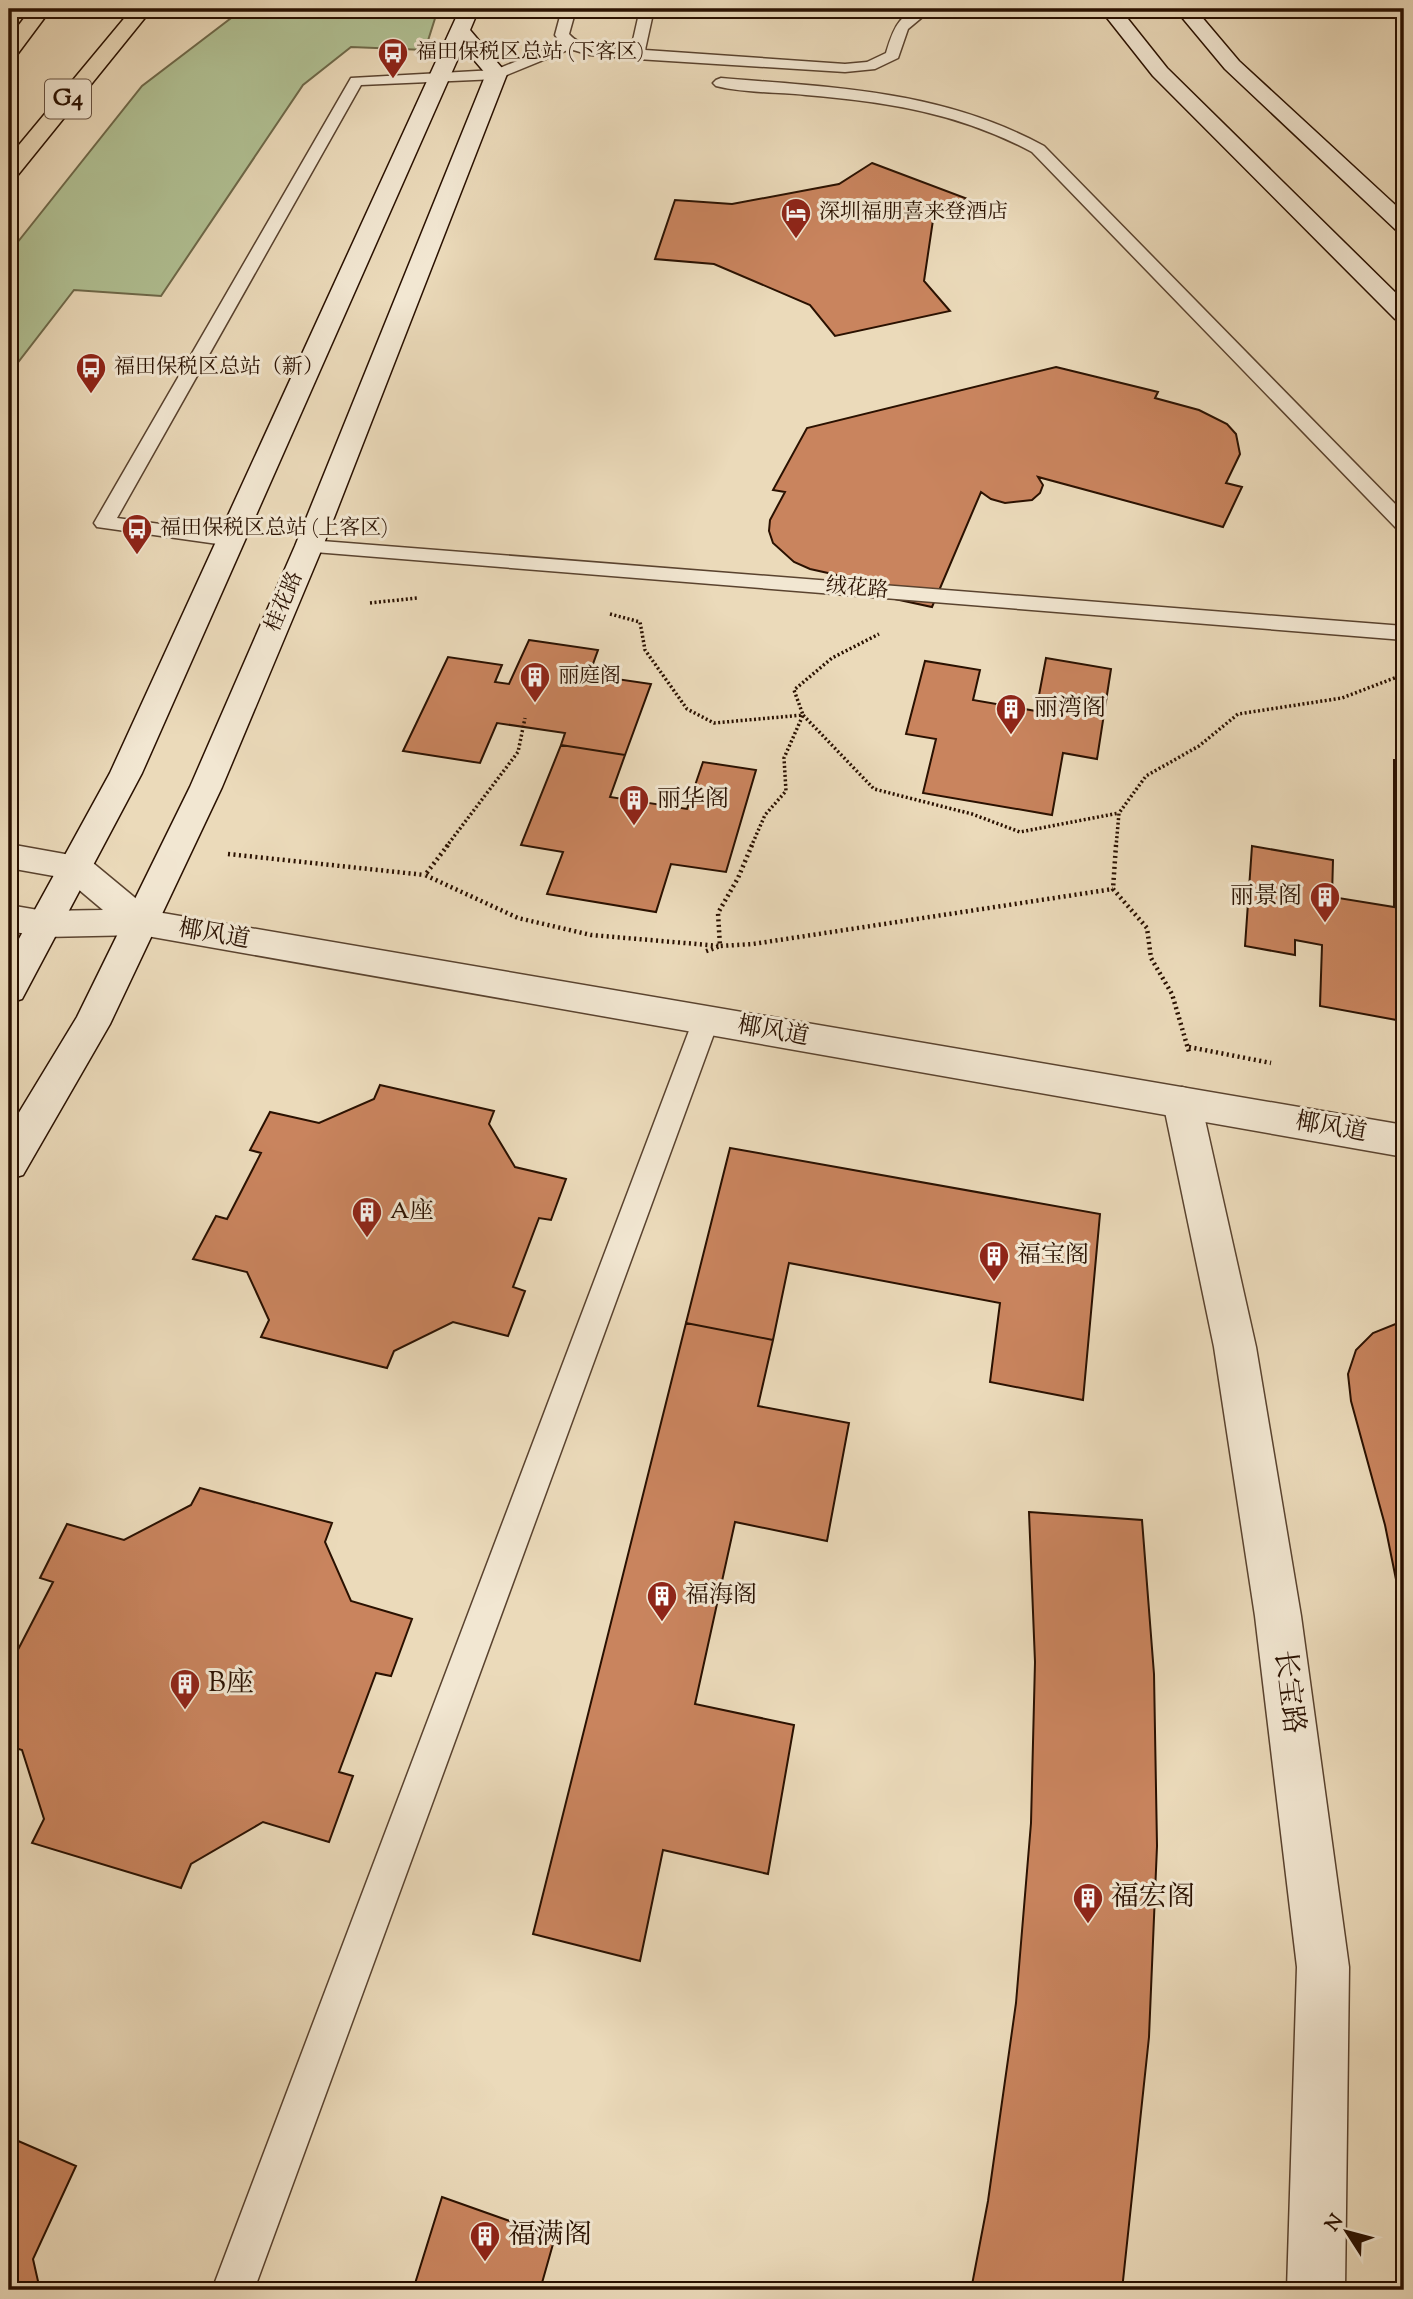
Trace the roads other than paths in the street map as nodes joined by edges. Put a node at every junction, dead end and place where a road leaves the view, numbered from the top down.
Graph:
1 (41, 9) edge
2 (142, 9) edge
3 (156, 9) edge
4 (569, 9) edge
5 (647, 9) edge
6 (925, 9) edge
7 (1110, 9) edge
8 (1185, 9) edge
9 (465, 20) edge
10 (128, 27) junction
11 (570, 44) junction
12 (9, 52) edge
13 (637, 55) junction
14 (497, 74) junction
15 (441, 77) junction
16 (721, 83) dead end
17 (9, 171) edge
18 (1404, 225) edge
19 (1404, 314) edge
20 (1404, 525) edge
21 (232, 540) junction
22 (309, 546) junction
23 (1404, 633) edge
24 (9, 856) edge
25 (75, 867) junction
26 (9, 918) edge
27 (141, 922) junction
28 (44, 924) junction
29 (9, 989) edge
30 (706, 1020) junction
31 (1182, 1102) junction
32 (1404, 1141) edge
33 (9, 1163) edge
34 (233, 2290) edge
35 (1317, 2290) edge

1 - 12 highway
2 - 10 highway, G4
3 - 10 highway
4 - 11 lane
5 - 13 lane
6 - 13 lane
7 - 19 main road
8 - 18 main road
9 - 14 main road
9 - 15 main road
10 - 17 highway, G4
11 - 13 lane
11 - 14 lane
14 - 15 lane
14 - 22 main road, 桂花路
15 - 21 main road
15 - 21 lane
16 - 20 lane
21 - 25 main road
22 - 23 lane, 绒花路
22 - 27 main road, 桂花路
24 - 25 main road
25 - 27 main road, 椰风道
25 - 28 main road
26 - 28 main road, 椰风道
27 - 28 main road, 椰风道
27 - 30 main road, 椰风道
27 - 33 main road, 桂花路
28 - 29 main road
30 - 31 main road, 椰风道
30 - 34 lane
31 - 32 main road, 椰风道
31 - 35 main road, 长宝路

